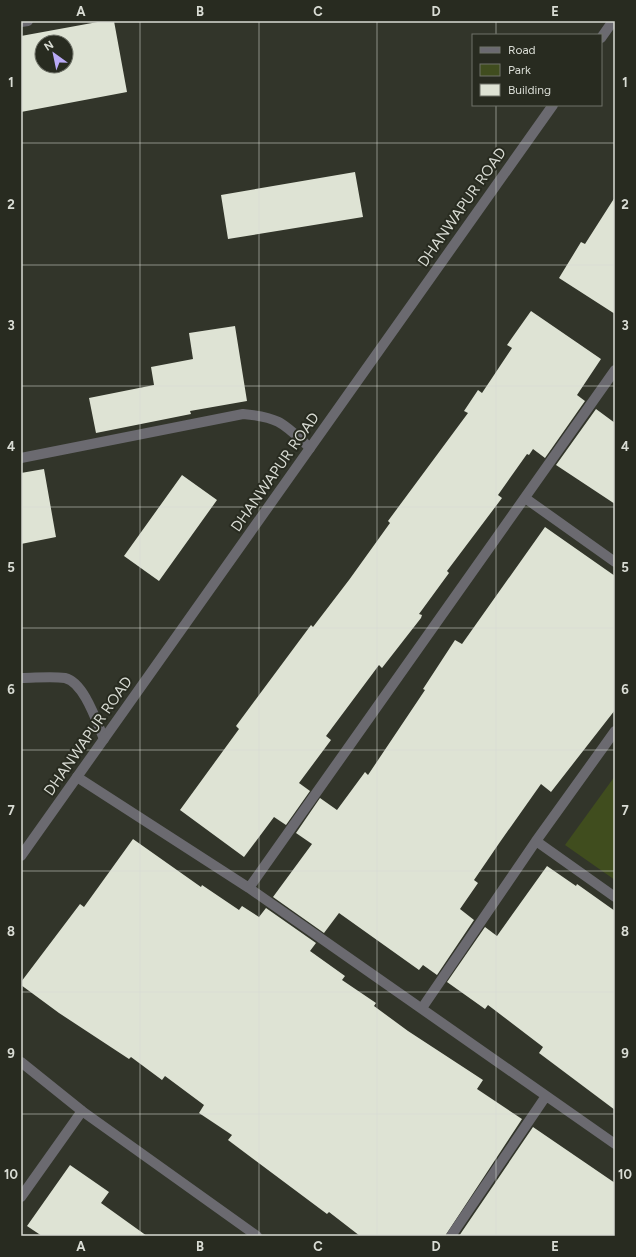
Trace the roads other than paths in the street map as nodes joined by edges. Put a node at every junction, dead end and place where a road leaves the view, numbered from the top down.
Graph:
1 (28, 21) edge
2 (613, 21) edge
3 (21, 22) edge
4 (602, 37) edge
5 (552, 106) edge
6 (615, 370) edge
7 (310, 448) junction
8 (21, 458) edge
9 (524, 498) junction
10 (615, 562) edge
11 (21, 678) edge
12 (615, 731) edge
13 (104, 739) junction
14 (77, 777) junction
15 (536, 841) junction
16 (21, 856) edge
17 (248, 888) junction
18 (615, 897) edge
19 (422, 1008) junction
20 (21, 1062) edge
21 (546, 1096) junction
22 (82, 1111) junction
23 (615, 1144) edge
24 (21, 1197) edge
25 (257, 1236) edge
26 (451, 1236) edge

1 - 3 street
2 - 4 street
5 - 7 street, DHANWAPUR ROAD
6 - 9 street
7 - 8 street
7 - 13 street, DHANWAPUR ROAD
9 - 10 street
9 - 17 street
11 - 13 street
12 - 15 street
13 - 14 street, DHANWAPUR ROAD
14 - 16 street, DHANWAPUR ROAD
14 - 17 street
15 - 18 street
15 - 19 street
17 - 19 street
19 - 21 street
20 - 22 street
21 - 23 street
21 - 26 street
22 - 24 street
22 - 25 street

